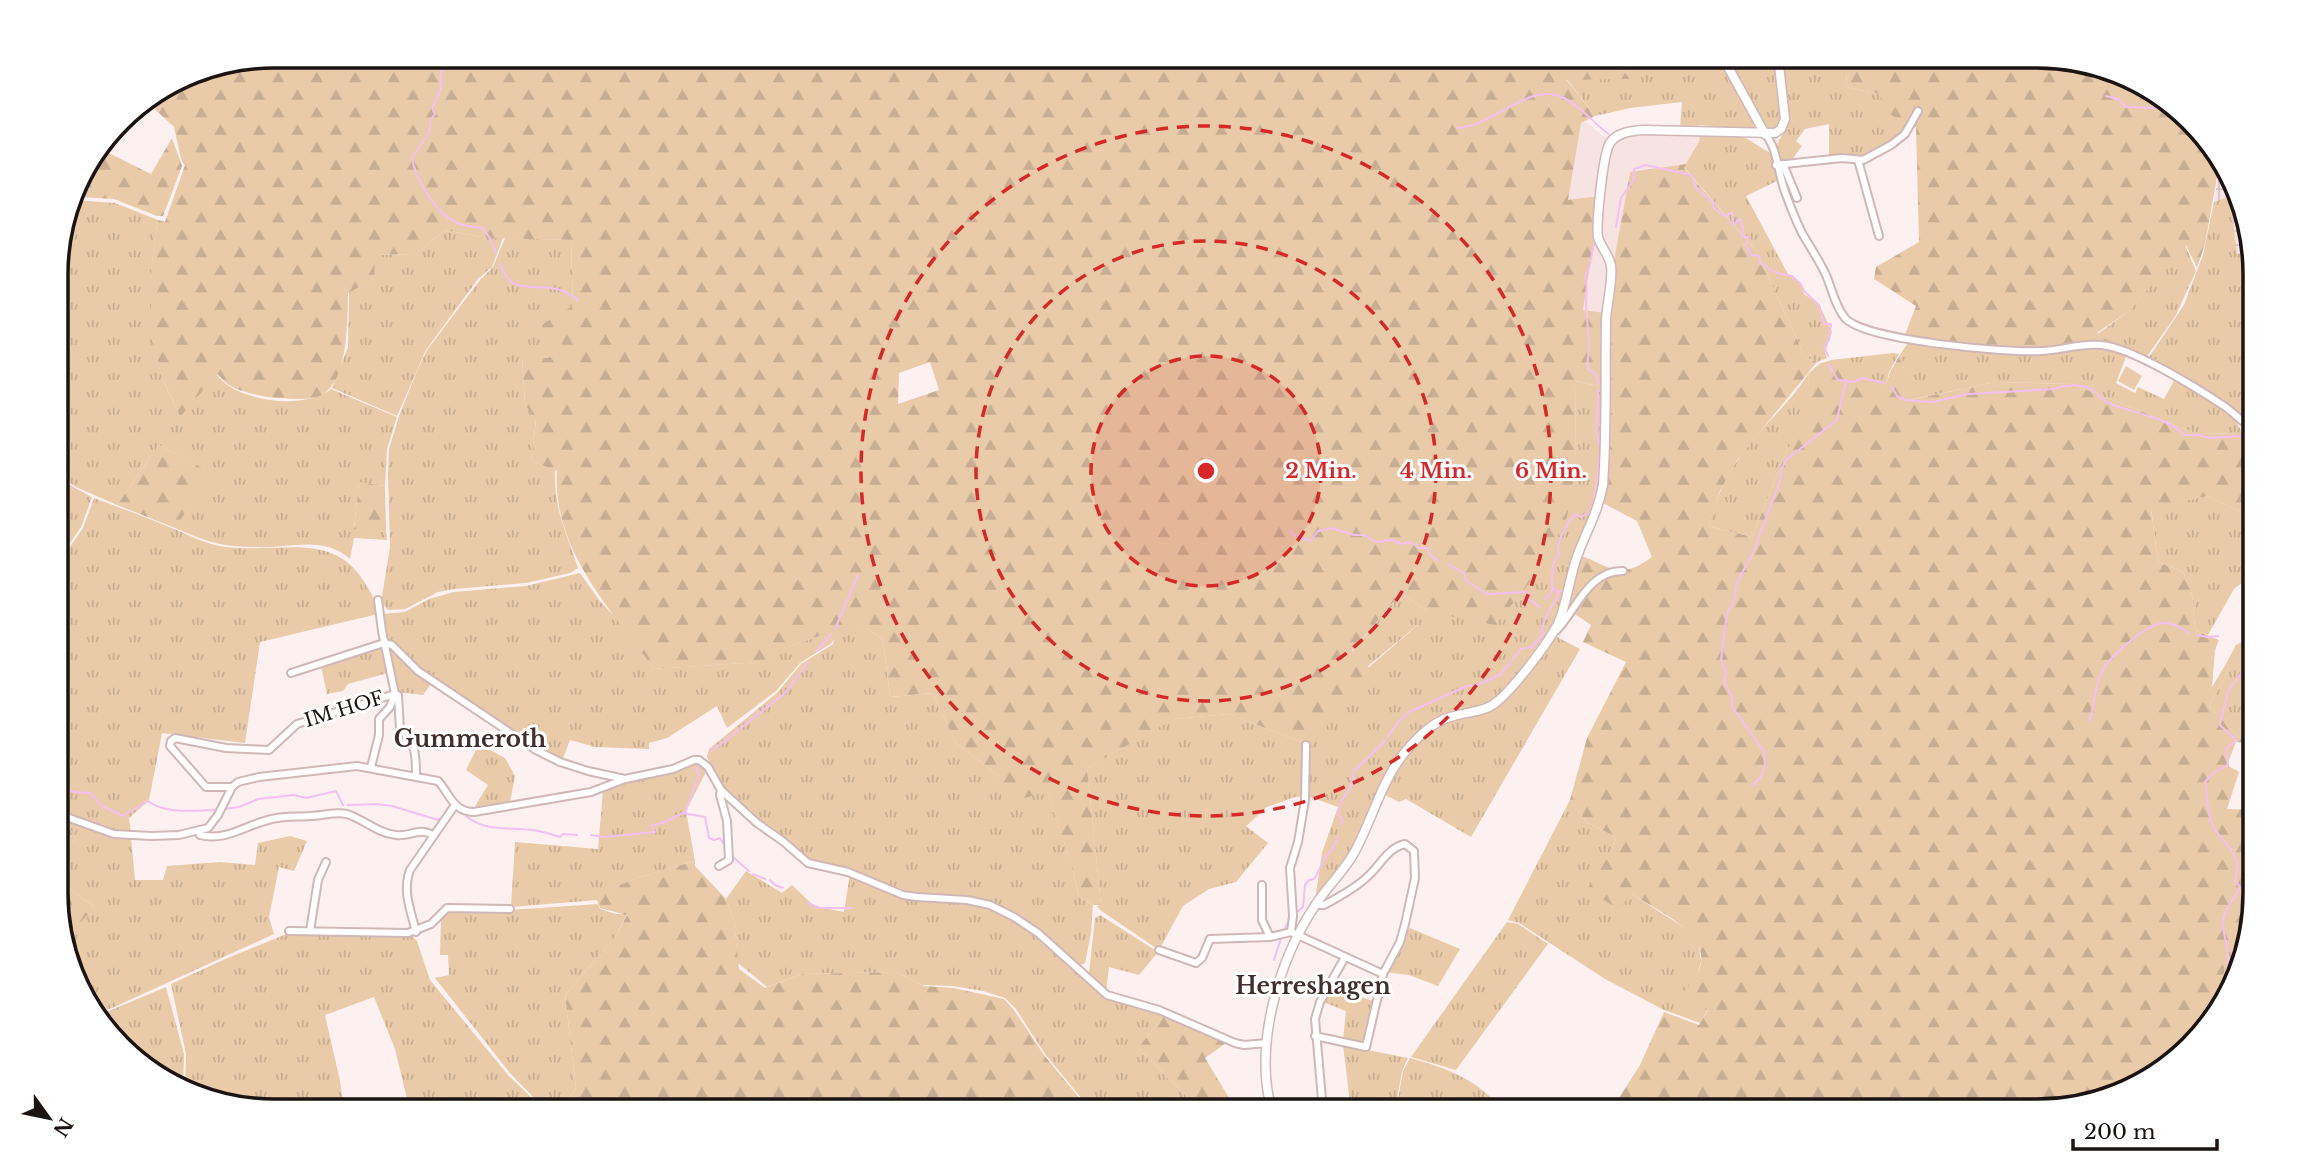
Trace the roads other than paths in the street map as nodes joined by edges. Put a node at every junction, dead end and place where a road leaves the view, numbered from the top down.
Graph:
1 (1729, 68) edge
2 (1779, 68) edge
3 (1918, 111) dead end
4 (1765, 134) junction
5 (1858, 160) junction
6 (1780, 165) junction
7 (1797, 198) dead end
8 (1879, 236) dead end
9 (2243, 422) edge
10 (1623, 571) dead end
11 (379, 600) dead end
12 (1555, 631) junction
13 (384, 643) junction
14 (291, 673) dead end
15 (395, 694) junction
16 (1306, 745) dead end
17 (371, 767) junction
18 (416, 775) junction
19 (625, 779) junction
20 (232, 787) junction
21 (720, 790) junction
22 (454, 805) junction
23 (68, 818) edge
24 (198, 831) junction
25 (433, 835) junction
26 (326, 862) dead end
27 (719, 866) dead end
28 (1262, 885) dead end
29 (1315, 905) junction
30 (510, 909) dead end
31 (289, 931) dead end
32 (310, 931) junction
33 (416, 932) junction
34 (1295, 933) junction
35 (1270, 937) junction
36 (1159, 950) dead end
37 (1345, 957) junction
38 (1382, 974) junction
39 (1315, 1036) junction
40 (1267, 1043) junction
41 (1270, 1098) edge
42 (1321, 1098) edge

1 - 4 main road
2 - 4 main road
3 - 5 street
4 - 6 street
4 - 12 main road
5 - 6 street
5 - 8 street
6 - 7 street
6 - 9 street
10 - 12 street
11 - 13 street
12 - 29 main road
13 - 14 street
13 - 15 street
13 - 19 street
15 - 17 street
15 - 18 street, IM HOF
15 - 20 street, IM HOF
16 - 34 street
17 - 18 street
17 - 20 street
18 - 22 street
19 - 21 street
19 - 22 street
20 - 24 street
21 - 27 street
21 - 40 street
22 - 25 street
23 - 24 street
24 - 25 street
25 - 33 street
26 - 32 street
28 - 35 street
29 - 34 main road
29 - 38 street
30 - 33 street
31 - 32 street
32 - 33 street
34 - 35 street
34 - 37 street
34 - 40 main road
35 - 36 street
37 - 38 street
37 - 39 street
38 - 39 street
39 - 42 street
40 - 41 main road

